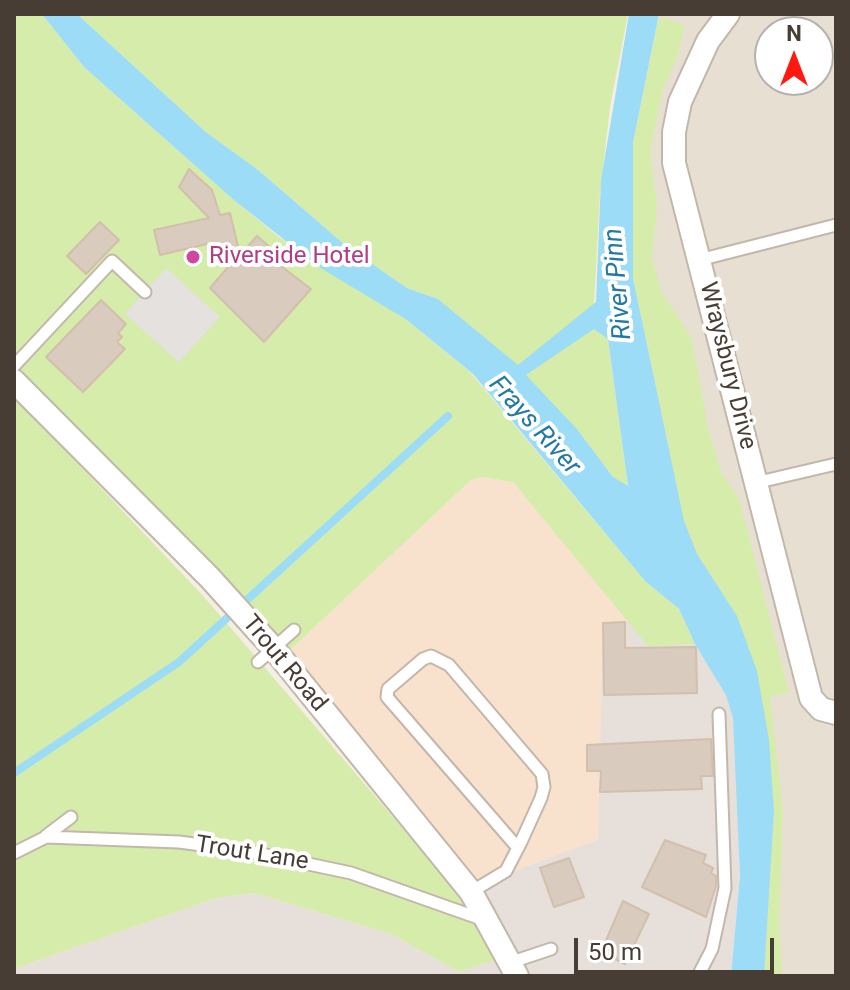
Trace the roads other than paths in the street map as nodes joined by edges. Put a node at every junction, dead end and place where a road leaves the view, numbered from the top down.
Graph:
1 (728, 14) edge
2 (836, 225) edge
3 (699, 260) junction
4 (145, 292) dead end
5 (14, 366) edge
6 (14, 381) edge
7 (836, 464) edge
8 (759, 482) junction
9 (294, 630) dead end
10 (265, 649) junction
11 (836, 713) edge
12 (719, 714) dead end
13 (71, 817) dead end
14 (46, 837) junction
15 (518, 848) junction
16 (14, 853) edge
17 (471, 892) junction
18 (484, 920) junction
19 (551, 949) dead end
20 (514, 969) edge
21 (698, 976) edge

1 - 3 street, Wraysbury Drive
2 - 3 lane
3 - 8 street, Wraysbury Drive
4 - 5 lane
6 - 10 street, Trout Road
7 - 8 lane
8 - 11 street, Wraysbury Drive
9 - 10 lane
10 - 17 street, Trout Road
12 - 21 lane
13 - 14 lane
14 - 16 lane, Trout Lane
14 - 18 lane, Trout Lane
15 - 15 lane
15 - 17 lane
17 - 18 street, Trout Road
18 - 20 street, Trout Road
19 - 20 lane

